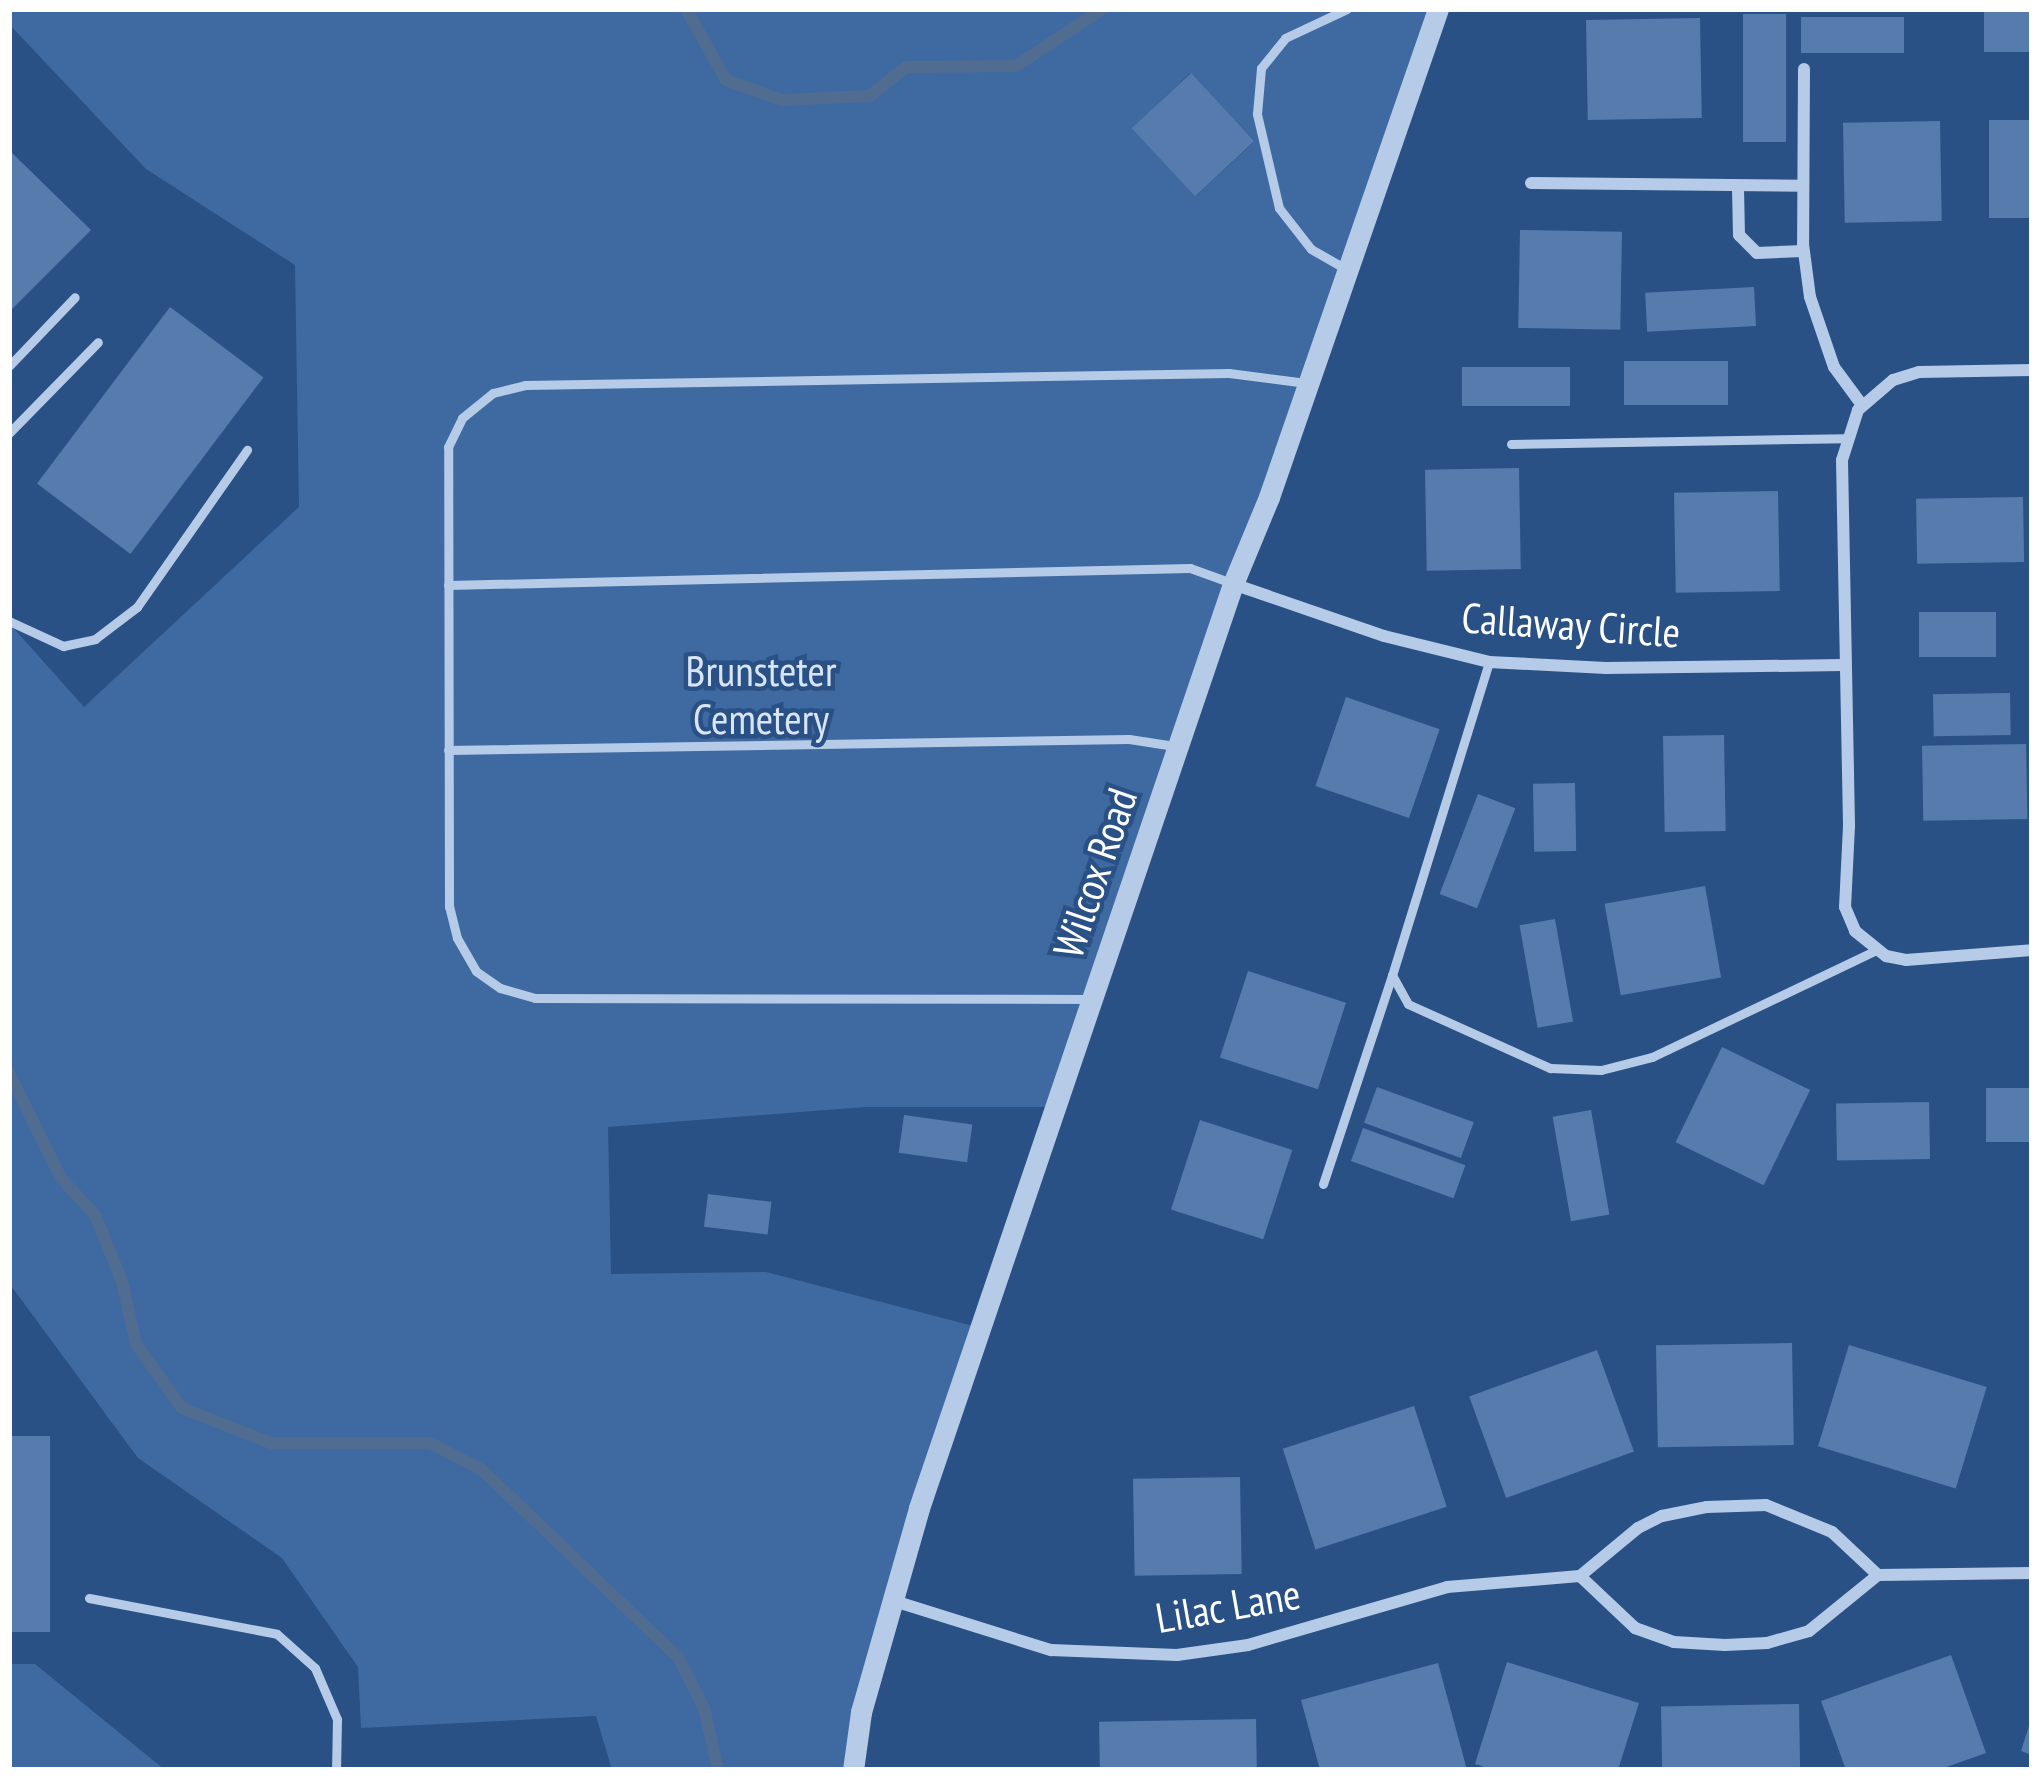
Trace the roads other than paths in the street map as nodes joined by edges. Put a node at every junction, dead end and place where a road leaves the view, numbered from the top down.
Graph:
1 (1347, 9) edge
2 (1438, 9) edge
3 (1804, 69) dead end
4 (1531, 183) dead end
5 (1803, 186) junction
6 (1738, 188) junction
7 (1804, 250) junction
8 (1346, 269) junction
9 (75, 297) dead end
10 (98, 343) dead end
11 (9, 366) edge
12 (2032, 370) edge
13 (1306, 383) junction
14 (1862, 405) junction
15 (9, 433) edge
16 (1846, 438) junction
17 (1511, 444) dead end
18 (247, 450) dead end
19 (1233, 584) junction
20 (448, 585) junction
21 (9, 621) edge
22 (1489, 662) junction
23 (1843, 665) junction
24 (1180, 747) junction
25 (448, 750) junction
26 (1876, 950) junction
27 (2032, 950) edge
28 (1392, 975) junction
29 (1093, 998) junction
30 (1323, 1184) dead end
31 (2032, 1573) edge
32 (1879, 1575) junction
33 (1580, 1576) junction
34 (89, 1598) dead end
35 (891, 1600) junction
36 (336, 1770) edge
37 (853, 1770) edge

1 - 8 lane
2 - 8 street, Wilcox Road
3 - 5 street
4 - 6 street
5 - 6 street
5 - 7 street
6 - 7 street
7 - 14 street
8 - 13 street, Wilcox Road
9 - 11 lane
10 - 15 lane
12 - 14 street
13 - 19 street, Wilcox Road
13 - 20 lane
14 - 16 street
16 - 17 lane
16 - 23 street
18 - 21 lane
19 - 20 lane
19 - 22 street, Callaway Circle
19 - 24 street, Wilcox Road
20 - 25 lane
22 - 23 street, Callaway Circle
22 - 28 lane
23 - 26 street
24 - 25 lane
24 - 29 street, Wilcox Road
25 - 29 lane
26 - 27 street
26 - 28 lane
28 - 30 lane
29 - 35 street, Wilcox Road
31 - 32 street
32 - 33 street
32 - 33 street
33 - 35 street, Lilac Lane
34 - 36 lane
35 - 37 street, Wilcox Road

